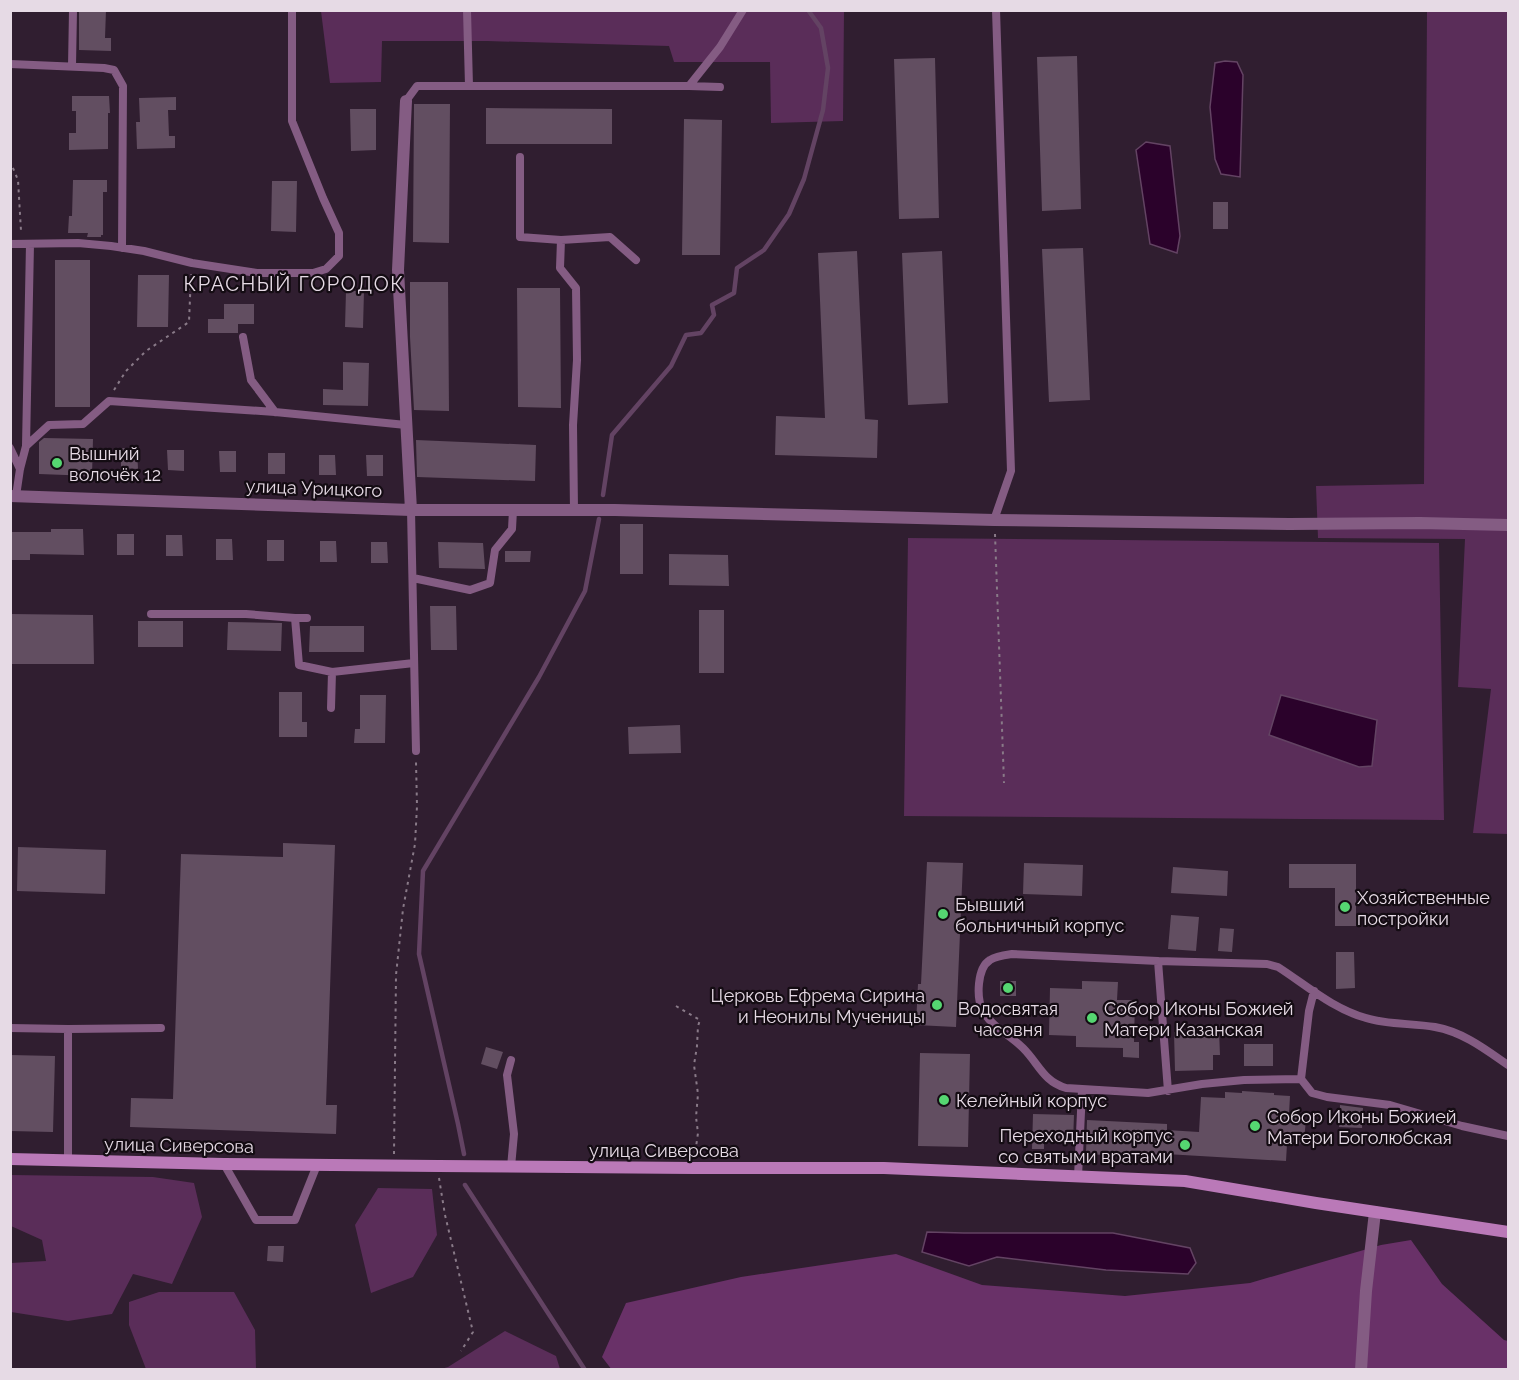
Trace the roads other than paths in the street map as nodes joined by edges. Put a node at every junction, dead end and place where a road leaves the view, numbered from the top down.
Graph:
1 (74, 10) edge
2 (292, 10) edge
3 (467, 10) edge
4 (743, 10) edge
5 (996, 10) edge
6 (10, 64) edge
7 (72, 66) junction
8 (689, 86) junction
9 (469, 87) junction
10 (720, 87) dead end
11 (406, 101) joint
12 (520, 157) dead end
13 (561, 240) junction
14 (10, 244) edge
15 (26, 244) junction
16 (122, 248) junction
17 (636, 261) dead end
18 (243, 337) dead end
19 (275, 412) junction
20 (406, 425) junction
21 (26, 446) junction
22 (10, 448) edge
23 (20, 469) junction
24 (13, 496) edge
25 (411, 510) junction
26 (513, 510) junction
27 (574, 510) junction
28 (994, 520) junction
29 (1509, 525) edge
30 (413, 578) junction
31 (151, 614) dead end
32 (296, 618) junction
33 (307, 618) dead end
34 (414, 663) junction
35 (332, 672) junction
36 (331, 708) dead end
37 (416, 751) road end
38 (1158, 961) junction
39 (1314, 991) junction
40 (10, 1028) edge
41 (161, 1028) dead end
42 (68, 1029) junction
43 (511, 1060) dead end
44 (1509, 1065) edge
45 (1301, 1079) junction
46 (1082, 1090) junction
47 (1168, 1091) junction
48 (1509, 1136) edge
49 (10, 1159) edge
50 (68, 1161) junction
51 (224, 1164) junction
52 (317, 1165) junction
53 (511, 1167) junction
54 (1078, 1177) junction
55 (1375, 1212) junction
56 (1509, 1232) edge
57 (1360, 1370) edge

1 - 7 lane
2 - 16 lane
3 - 9 lane
4 - 8 lane
5 - 28 lane
6 - 7 lane
7 - 16 lane
8 - 9 lane
8 - 10 lane
9 - 11 lane
11 - 20 street
12 - 13 lane
13 - 17 lane
13 - 27 lane
14 - 15 lane
15 - 16 lane
15 - 21 lane
18 - 19 lane
19 - 20 lane
19 - 21 lane
20 - 25 street
21 - 23 lane
22 - 23 lane
23 - 24 lane
24 - 25 street, улица Урицкого
25 - 26 street, улица Урицкого
25 - 30 lane
26 - 27 street, улица Урицкого
26 - 30 lane
27 - 28 street, улица Урицкого
28 - 29 street, улица Урицкого
30 - 34 lane
31 - 32 lane
32 - 33 lane
32 - 35 lane
34 - 35 lane
34 - 37 lane
35 - 36 lane
38 - 39 lane
38 - 46 lane
38 - 47 lane
39 - 44 lane
39 - 45 lane
40 - 42 lane
41 - 42 lane
42 - 50 lane
43 - 53 lane
45 - 47 lane
45 - 48 lane
46 - 47 lane
46 - 54 lane
49 - 50 street, улица Сиверсова
50 - 51 street, улица Сиверсова
51 - 52 street, улица Сиверсова
51 - 52 lane
52 - 53 street, улица Сиверсова
53 - 54 street, улица Сиверсова
54 - 55 street, улица Сиверсова
55 - 56 street, улица Сиверсова
55 - 57 street

